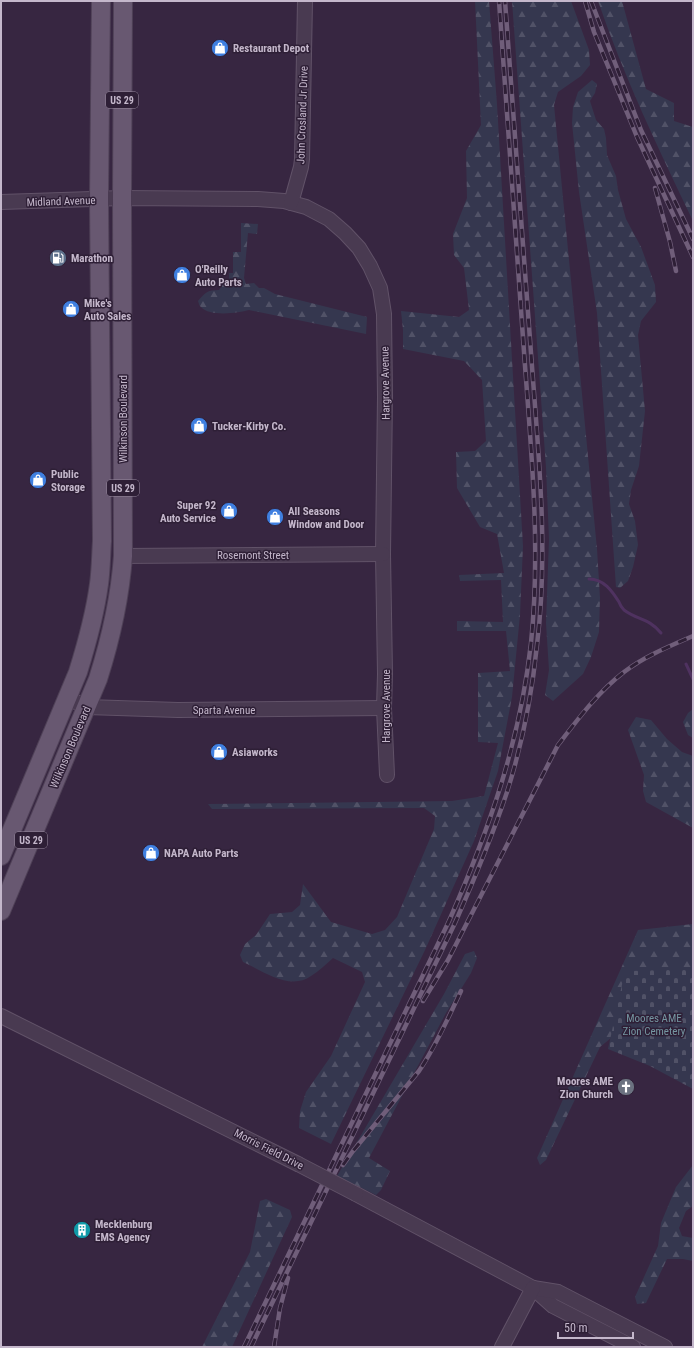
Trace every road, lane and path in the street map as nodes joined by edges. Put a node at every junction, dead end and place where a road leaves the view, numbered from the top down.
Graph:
1 (101, 1) edge
2 (122, 1) edge
3 (305, 1) edge
4 (122, 198) junction
5 (99, 199) junction
6 (1, 202) edge
7 (291, 204) junction
8 (383, 554) junction
9 (123, 556) junction
10 (67, 698) junction
11 (87, 707) junction
12 (384, 708) junction
13 (387, 775) dead end
14 (1, 856) edge
15 (1, 911) edge
16 (1, 1016) edge
17 (534, 1288) junction
18 (502, 1347) edge
19 (633, 1347) edge
20 (665, 1347) edge

1 - 5 main road, Wilkinson Boulevard / US 29
2 - 4 main road, Wilkinson Boulevard / US 29
3 - 7 street, John Crosland Jr Drive
4 - 5 street, Midland Avenue
4 - 7 street, Hargrove Avenue
4 - 9 main road, Wilkinson Boulevard / US 29
5 - 6 street, Midland Avenue
5 - 10 main road, Wilkinson Boulevard / US 29
7 - 8 street, Hargrove Avenue
8 - 9 street, Rosemont Street
8 - 12 street, Hargrove Avenue
9 - 11 main road, Wilkinson Boulevard / US 29
10 - 11 street, Sparta Avenue
10 - 14 main road, Wilkinson Boulevard / US 29
11 - 12 street, Sparta Avenue
11 - 15 main road, Wilkinson Boulevard / US 29
12 - 13 street, Hargrove Avenue
16 - 17 street, Morris Field Drive, bridge
17 - 18 street
17 - 19 street, Morris Field Drive
17 - 20 street, Morris Field Drive

